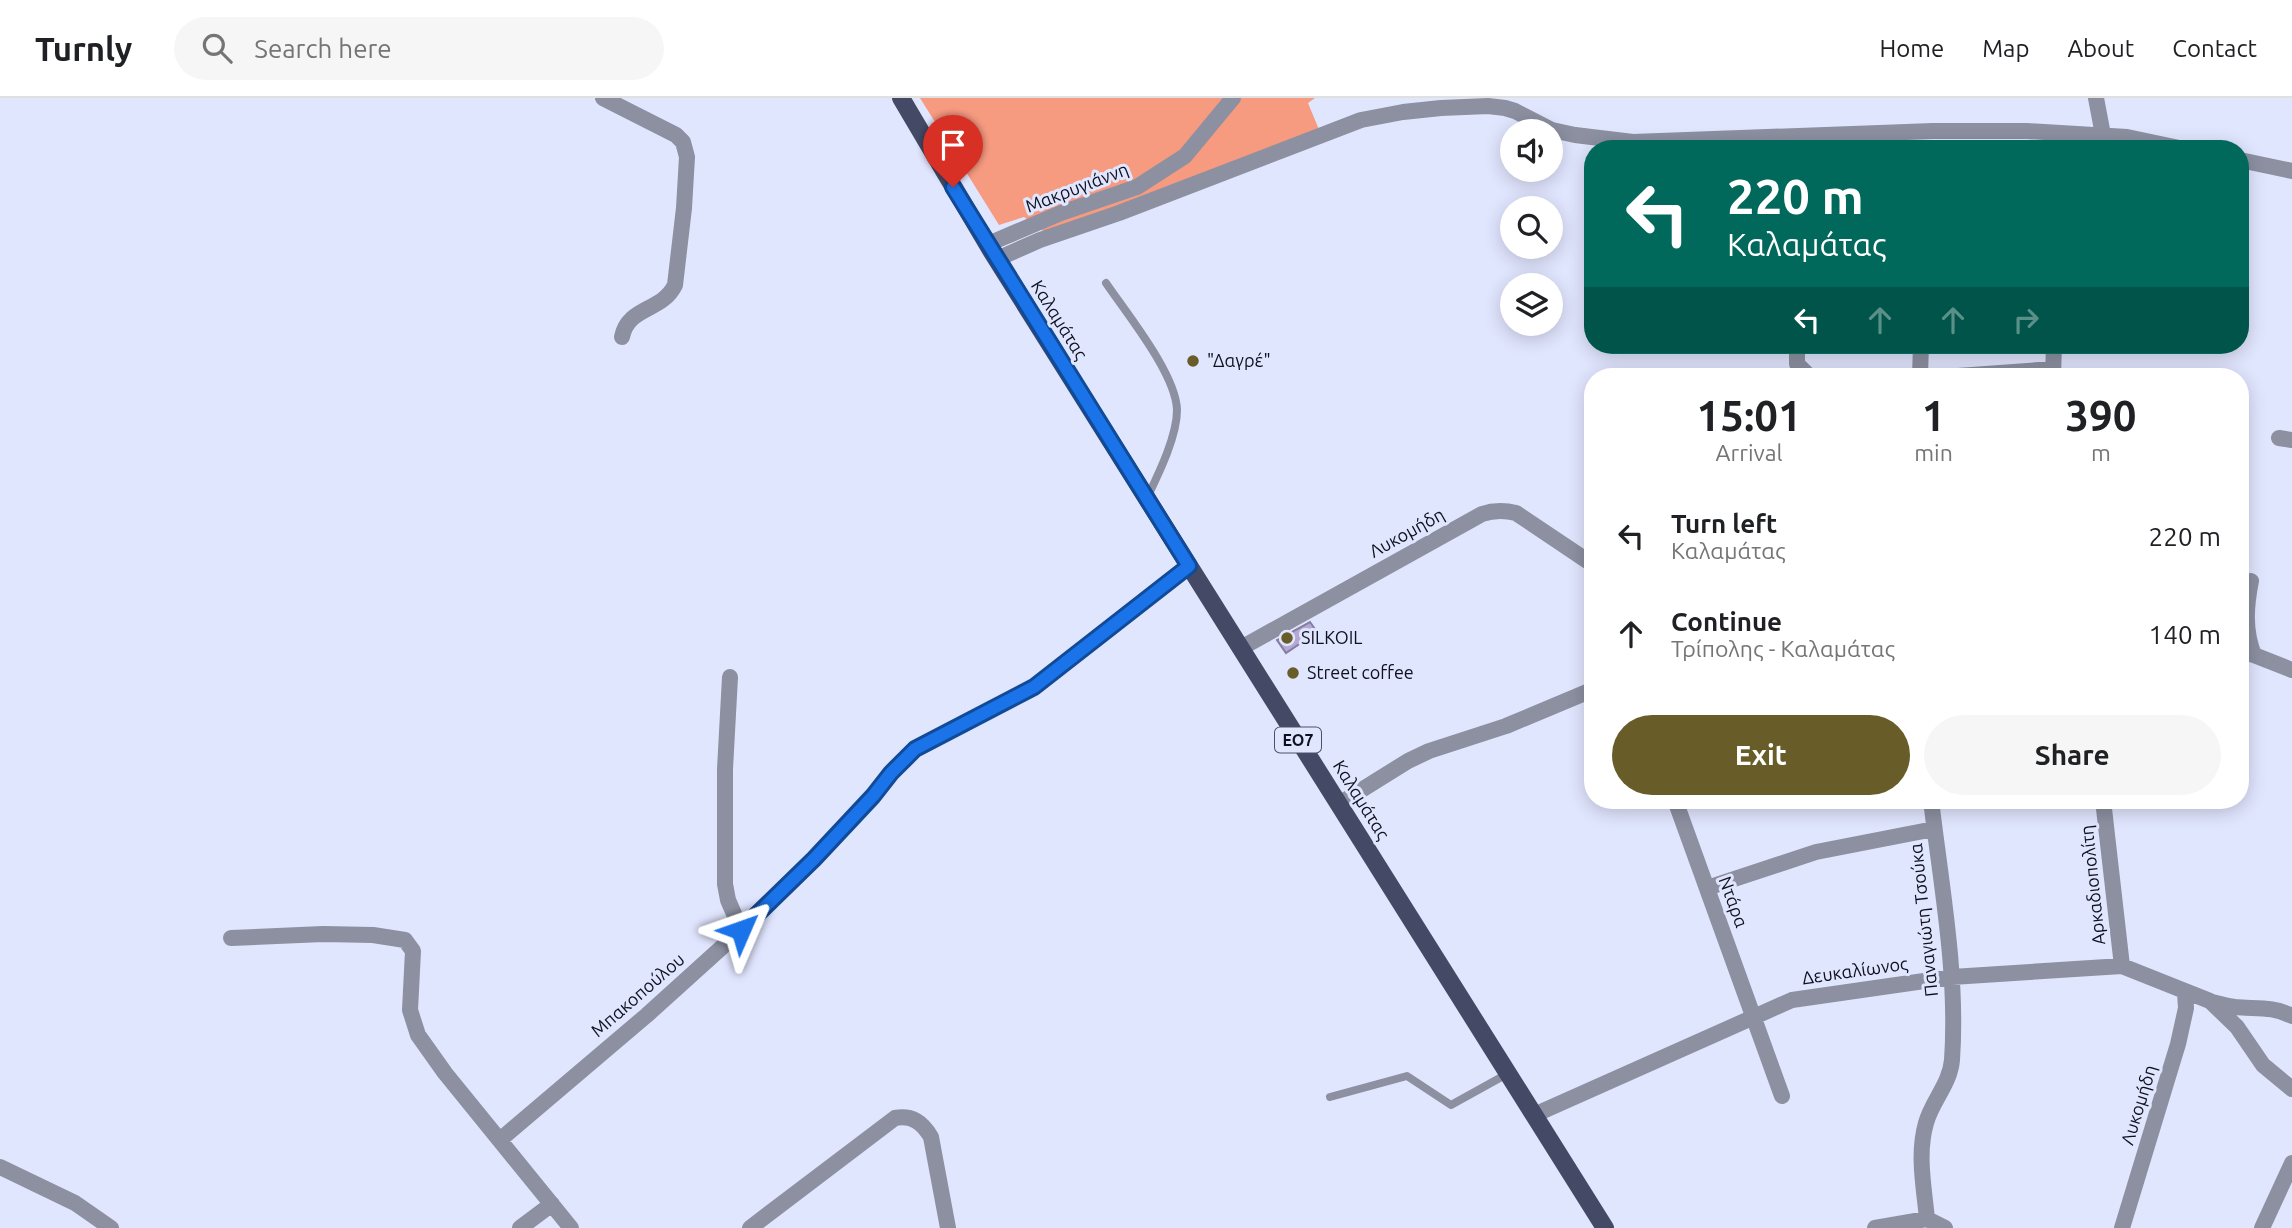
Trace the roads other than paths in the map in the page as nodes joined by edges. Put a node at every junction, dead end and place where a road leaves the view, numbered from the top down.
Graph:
1 (603, 98) edge
2 (901, 98) edge
3 (1233, 98) edge
4 (2096, 98) edge
5 (1933, 131) junction
6 (2103, 135) junction
7 (1616, 140) edge
8 (1843, 140) edge
9 (1932, 140) edge
10 (2049, 140) edge
11 (2069, 140) edge
12 (2141, 140) edge
13 (2249, 162) edge
14 (2292, 171) edge
15 (992, 252) junction
16 (1107, 283) dead end
17 (622, 337) dead end
18 (1147, 498) junction
19 (1584, 559) edge
20 (1189, 566) junction
21 (2251, 581) dead end
22 (2249, 589) edge
23 (1241, 648) junction
24 (2249, 654) edge
25 (2292, 670) edge
26 (730, 677) dead end
27 (1584, 693) edge
28 (1339, 804) junction
29 (1678, 809) edge
30 (1932, 809) edge
31 (2104, 809) edge
32 (1934, 829) junction
33 (1707, 887) junction
34 (741, 930) junction
35 (231, 938) dead end
36 (2122, 966) junction
37 (1952, 977) junction
38 (2185, 993) junction
39 (2210, 1001) junction
40 (2292, 1016) edge
41 (1754, 1017) junction
42 (1508, 1073) junction
43 (2292, 1089) edge
44 (1782, 1096) dead end
45 (1330, 1097) dead end
46 (1534, 1115) junction
47 (501, 1139) junction
48 (2292, 1163) edge
49 (0, 1167) edge
50 (552, 1204) junction
51 (1927, 1219) junction
52 (111, 1228) edge
53 (520, 1228) edge
54 (571, 1228) edge
55 (750, 1228) edge
56 (948, 1228) edge
57 (1605, 1228) edge
58 (1875, 1228) edge
59 (1945, 1228) edge
60 (2122, 1228) edge
61 (2262, 1228) edge

1 - 17 street
2 - 15 main road, ΕΟ7
3 - 15 street, Μακρυγιάννη
4 - 6 street
5 - 8 street
5 - 9 street
5 - 10 street
6 - 11 street
6 - 12 street
7 - 15 street
13 - 14 street
15 - 18 main road, Καλαμάτας / ΕΟ7
16 - 18 lane
18 - 20 main road, Καλαμάτας / ΕΟ7
19 - 23 street, Λυκομήδη
20 - 23 main road, Καλαμάτας / ΕΟ7
20 - 34 street, Μπακοπούλου
21 - 22 street
23 - 28 main road, Καλαμάτας / ΕΟ7
24 - 25 street
26 - 34 street
27 - 28 street
28 - 42 main road, Καλαμάτας / ΕΟ7
29 - 33 street, Ντάρα
30 - 32 street, Παναγιώτη Τσούκα
31 - 36 street, Αρκαδιοπολίτη
32 - 33 street
32 - 37 street, Παναγιώτη Τσούκα
33 - 41 street, Ντάρα
34 - 47 street, Μπακοπούλου
35 - 47 street
36 - 37 street, Δευκαλίωνος
36 - 38 street
37 - 41 street, Δευκαλίωνος
37 - 51 street, Παναγιώτη Τσούκα
38 - 39 street
38 - 60 street, Λυκομήδη
39 - 40 street
39 - 43 street
41 - 44 street, Ντάρα
41 - 46 street, Δευκαλίωνος
42 - 45 lane
42 - 46 main road, Καλαμάτας / ΕΟ7
46 - 57 main road, Καλαμάτας / ΕΟ7
47 - 50 street
48 - 61 street
49 - 52 street
50 - 53 street
50 - 54 street
51 - 58 street
51 - 59 street
55 - 56 street

